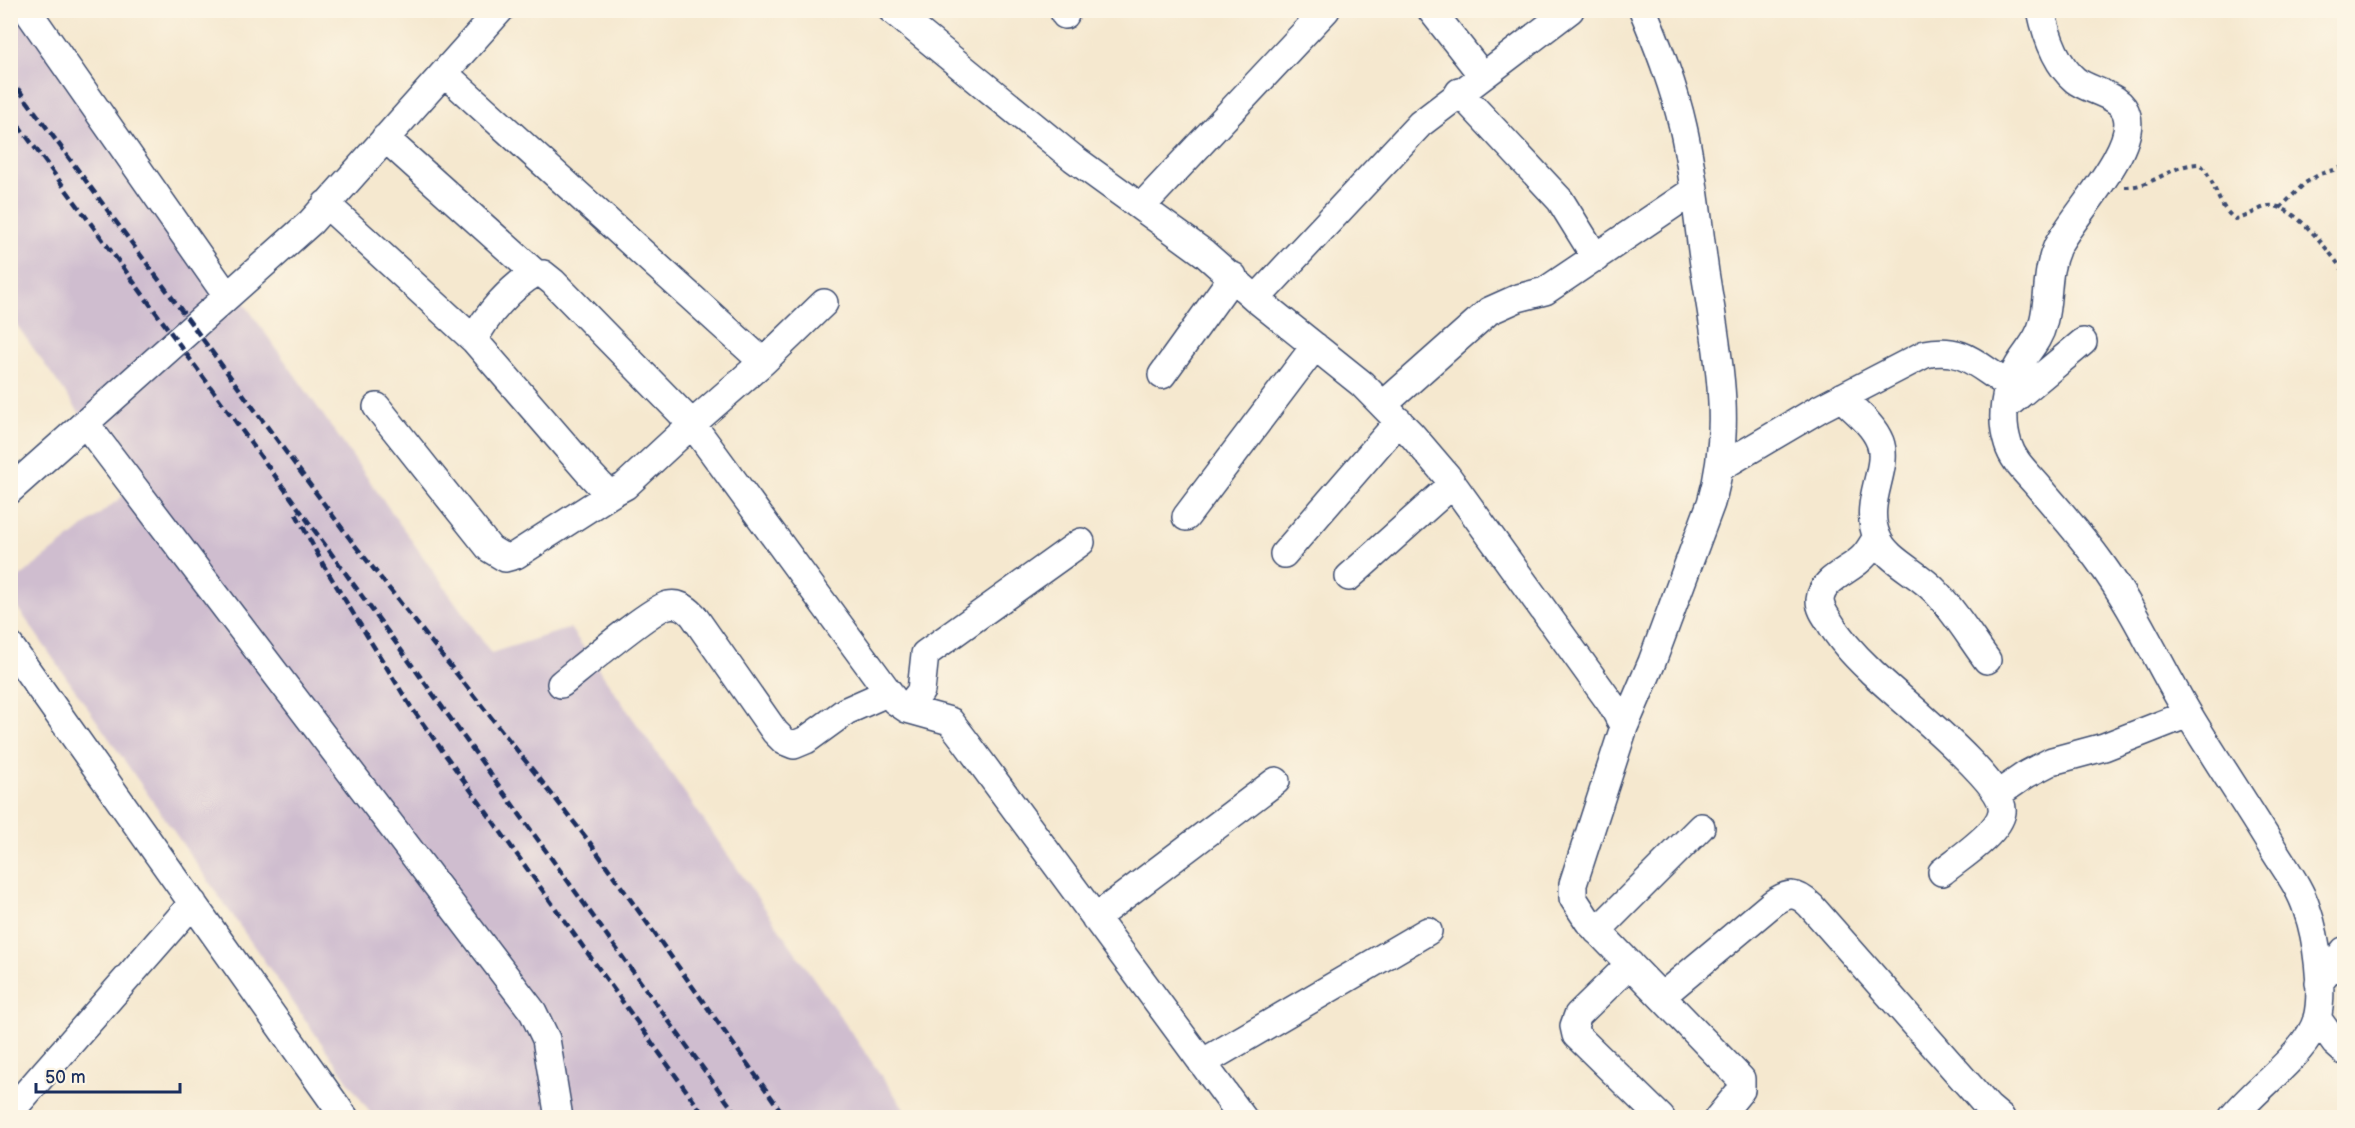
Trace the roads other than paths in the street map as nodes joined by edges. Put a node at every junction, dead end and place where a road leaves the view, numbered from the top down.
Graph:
1 (27, 10) edge
2 (500, 10) edge
3 (892, 10) edge
4 (1326, 10) edge
5 (1431, 10) edge
6 (1570, 10) edge
7 (1643, 10) edge
8 (2041, 10) edge
9 (444, 73) junction
10 (1482, 75) junction
11 (1459, 92) junction
12 (385, 138) junction
13 (1693, 191) junction
14 (326, 204) junction
15 (1141, 207) junction
16 (1596, 258) junction
17 (535, 273) junction
18 (1233, 276) junction
19 (227, 296) junction
20 (1256, 299) junction
21 (824, 303) dead end
22 (474, 340) junction
23 (2083, 342) dead end
24 (1315, 346) junction
25 (764, 362) junction
26 (1162, 375) dead end
27 (2007, 396) junction
28 (1841, 397) junction
29 (377, 407) dead end
30 (1391, 413) junction
31 (85, 423) junction
32 (693, 424) junction
33 (1719, 468) junction
34 (1453, 484) junction
35 (10, 490) edge
36 (614, 492) junction
37 (1186, 517) dead end
38 (1877, 537) junction
39 (1081, 542) dead end
40 (1284, 554) dead end
41 (1349, 577) dead end
42 (10, 646) edge
43 (1987, 660) dead end
44 (561, 684) dead end
45 (898, 700) junction
46 (2188, 714) junction
47 (1624, 727) junction
48 (1276, 781) dead end
49 (1998, 794) junction
50 (1701, 827) dead end
51 (1942, 872) dead end
52 (192, 903) junction
53 (1095, 918) junction
54 (1428, 931) dead end
55 (1597, 931) junction
56 (2344, 951) edge
57 (1630, 964) junction
58 (2319, 983) junction
59 (1662, 996) junction
60 (2317, 1018) junction
61 (2344, 1052) edge
62 (1202, 1063) junction
63 (10, 1112) edge
64 (345, 1118) edge
65 (559, 1118) edge
66 (1243, 1118) edge
67 (1661, 1118) edge
68 (1718, 1118) edge
69 (2001, 1118) edge
70 (2232, 1118) edge

1 - 19 street
2 - 9 street
3 - 15 street
4 - 15 street
5 - 10 street
6 - 10 street
7 - 13 street
8 - 27 street
9 - 12 street
9 - 25 street
10 - 11 street
11 - 16 street
11 - 20 street
12 - 14 street
12 - 17 street
13 - 16 street
13 - 33 street
14 - 19 street
14 - 22 street
15 - 18 street
16 - 30 street
17 - 22 street
17 - 32 street
18 - 20 street
18 - 26 street
19 - 31 street
20 - 24 street
21 - 25 street
22 - 36 street
23 - 27 street
24 - 30 street
24 - 37 street
25 - 32 street
27 - 28 street
27 - 46 street
28 - 33 street
28 - 38 street
29 - 36 street
30 - 34 street
30 - 40 street
31 - 35 street
31 - 65 street
32 - 36 street
32 - 45 street
33 - 47 street
34 - 41 street
34 - 47 street
38 - 43 street
38 - 49 street
39 - 45 street
42 - 52 street
44 - 45 street
45 - 53 street
46 - 49 street
46 - 58 street
47 - 55 street
48 - 53 street
49 - 51 street
50 - 55 street
52 - 63 street
52 - 64 street
53 - 62 street
54 - 62 street
55 - 57 street
56 - 58 street
57 - 59 street
57 - 67 street
58 - 60 street
59 - 68 street
59 - 69 street
60 - 61 street
60 - 70 street
62 - 66 street

